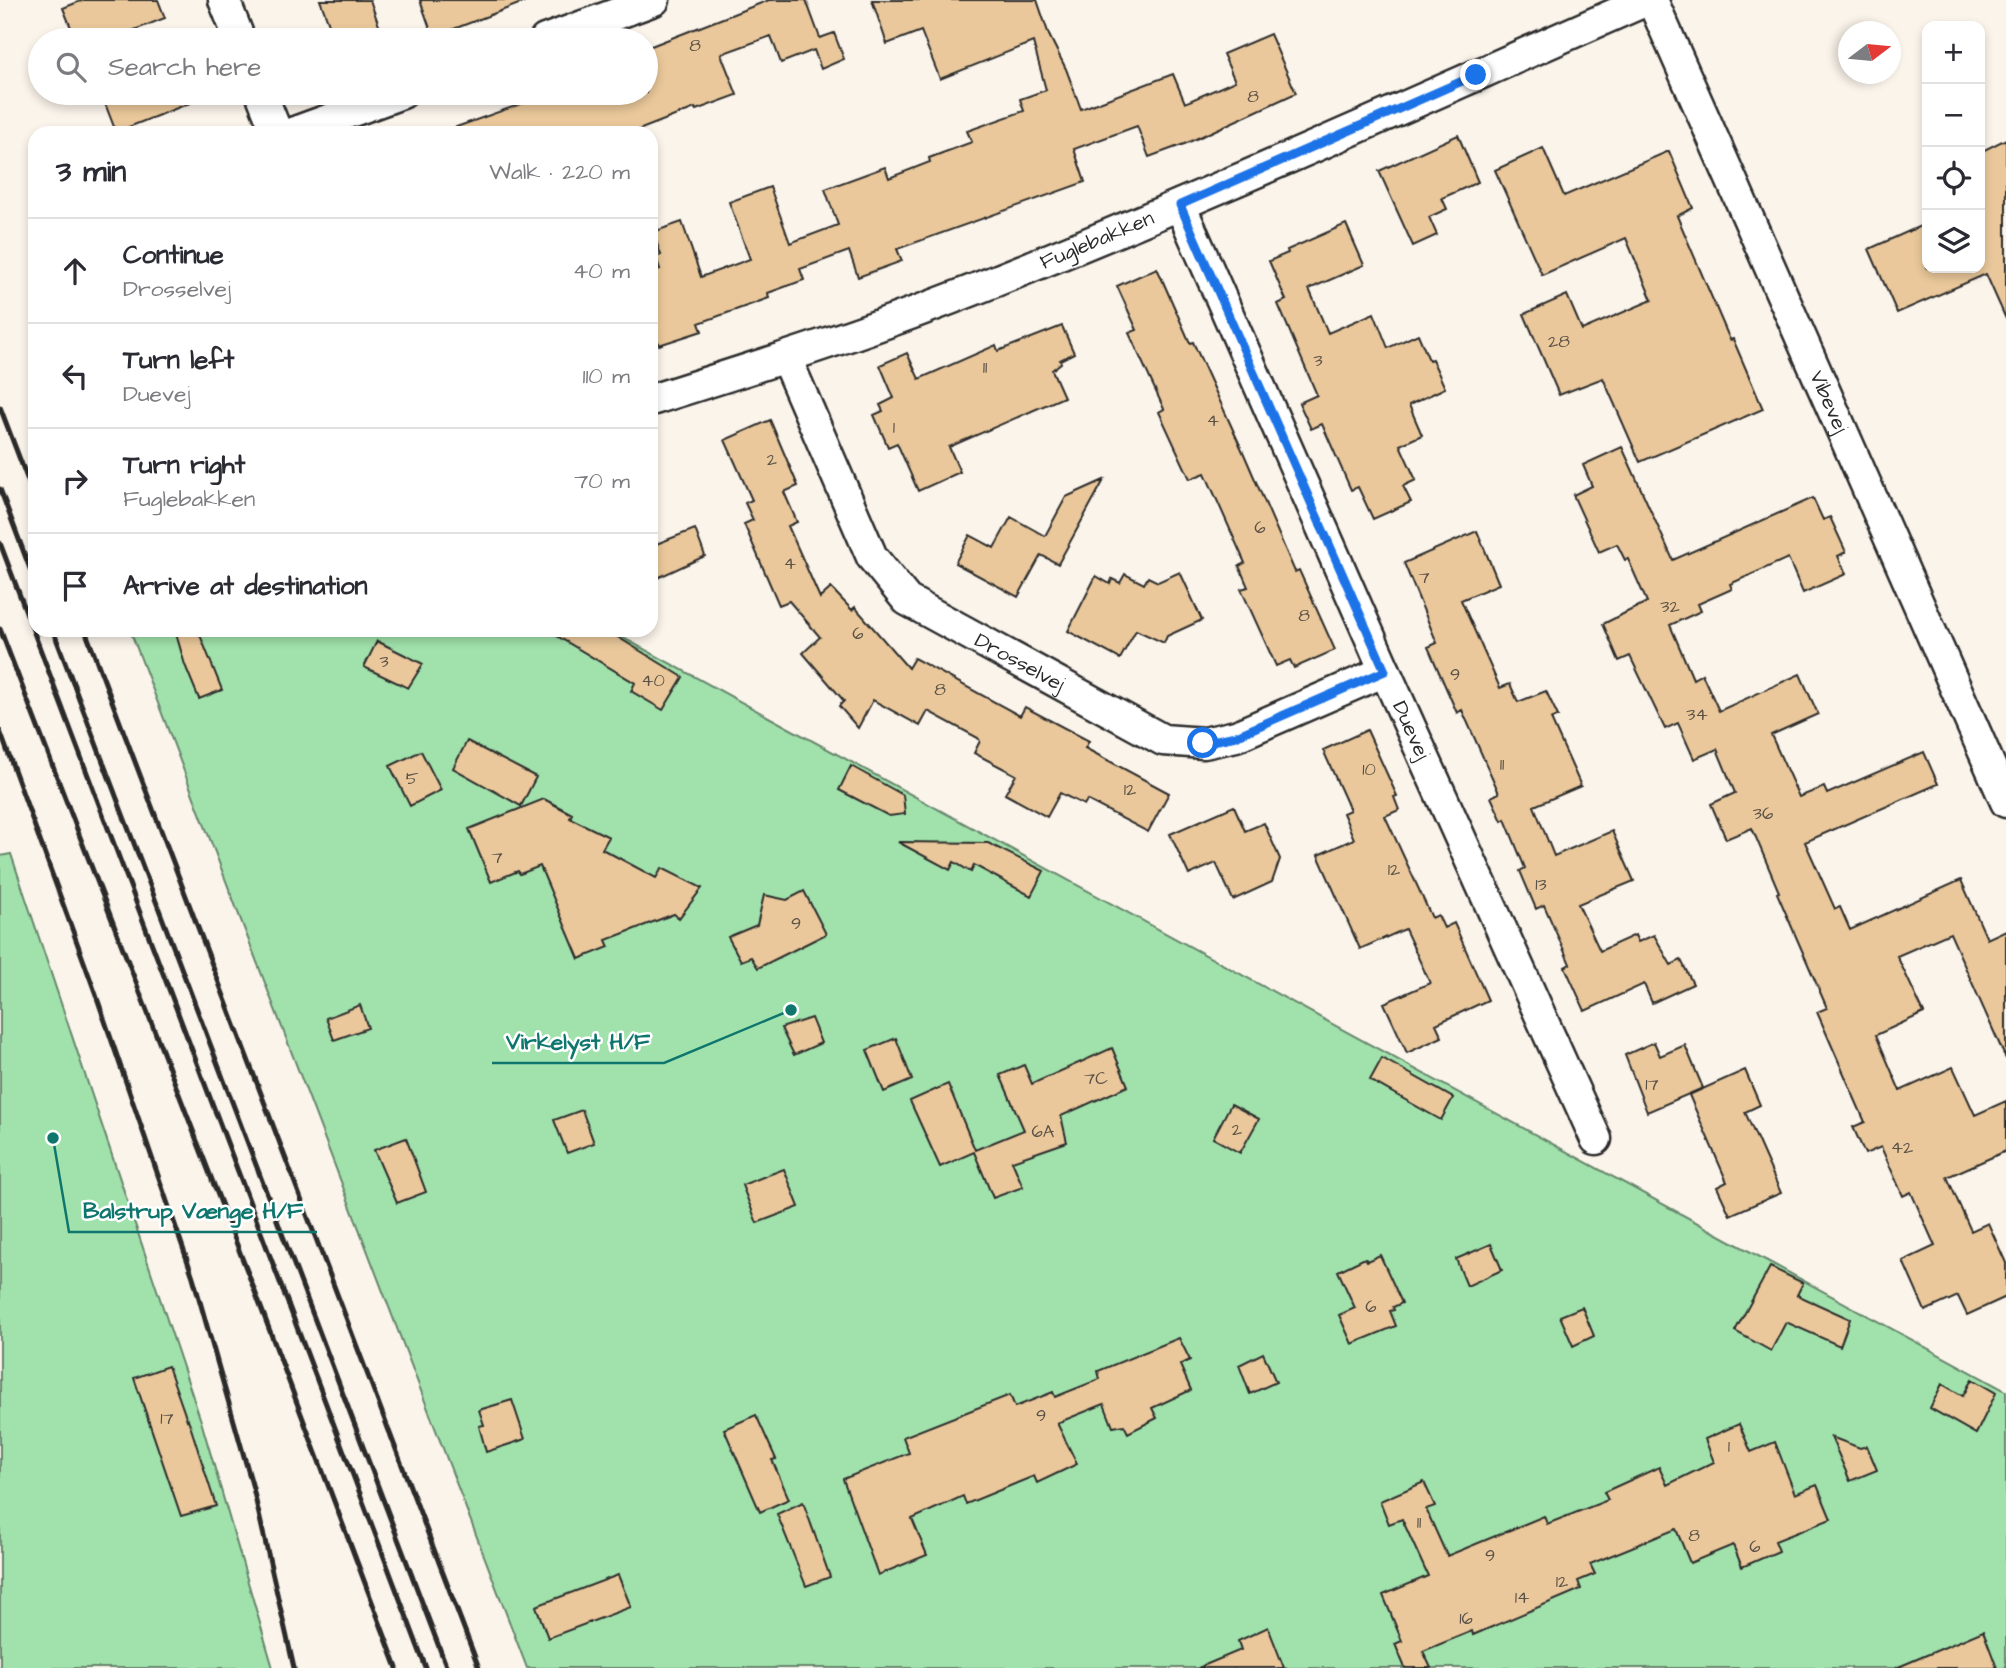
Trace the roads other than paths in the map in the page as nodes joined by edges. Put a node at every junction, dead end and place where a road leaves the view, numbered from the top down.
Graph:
1 (224, 0) edge
2 (654, 0) edge
3 (1649, 0) edge
4 (235, 28) edge
5 (578, 28) edge
6 (266, 105) edge
7 (369, 105) edge
8 (273, 126) edge
9 (311, 126) edge
10 (1180, 205) junction
11 (786, 358) junction
12 (658, 398) edge
13 (1385, 671) junction
14 (2006, 803) edge
15 (1596, 1139) dead end

1 - 4 street
2 - 5 street
3 - 10 street, Fuglebakken
3 - 14 street, Vibevej
6 - 8 street
7 - 9 street
10 - 11 street, Fuglebakken
10 - 13 street, Duevej
11 - 12 street, Fuglebakken
11 - 13 street, Drosselvej
13 - 15 street, Duevej

